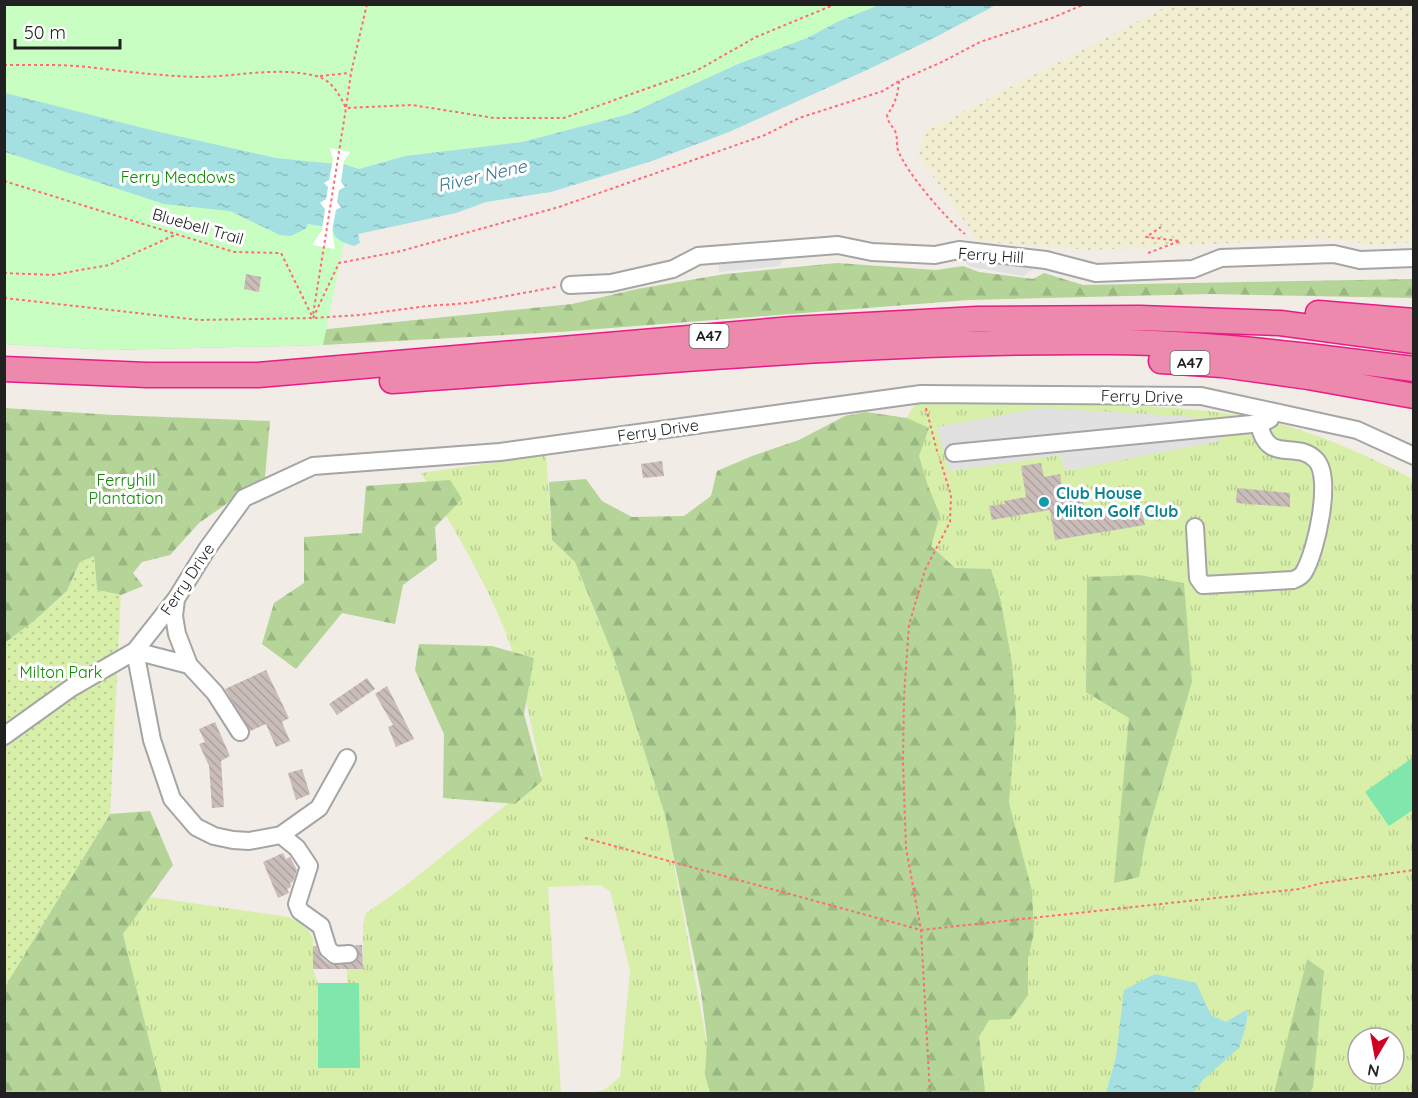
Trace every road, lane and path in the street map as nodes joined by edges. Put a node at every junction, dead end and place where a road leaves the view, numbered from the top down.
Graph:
1 (367, 4) edge
2 (836, 4) edge
3 (1085, 4) edge
4 (4, 65) edge
5 (351, 73) junction
6 (317, 76) junction
7 (898, 81) junction
8 (346, 108) junction
9 (4, 181) edge
10 (954, 225) dead end
11 (1161, 227) dead end
12 (177, 234) junction
13 (1148, 253) dead end
14 (1413, 258) edge
15 (4, 273) edge
16 (570, 285) joint
17 (4, 298) edge
18 (313, 318) junction
19 (977, 319) junction
20 (1413, 321) edge
21 (1413, 341) edge
22 (964, 344) junction
23 (4, 369) edge
24 (1413, 369) edge
25 (4, 384) edge
26 (921, 394) junction
27 (1413, 396) edge
28 (1282, 413) junction
29 (1259, 423) junction
30 (954, 453) dead end
31 (1413, 456) edge
32 (1195, 527) dead end
33 (176, 598) junction
34 (135, 651) junction
35 (189, 665) junction
36 (240, 732) dead end
37 (4, 736) edge
38 (347, 758) dead end
39 (281, 835) junction
40 (585, 838) dead end
41 (1413, 870) edge
42 (921, 930) junction
43 (349, 954) dead end
44 (930, 1094) edge

1 - 5 path
2 - 8 path
3 - 7 path
4 - 6 path
5 - 6 path
5 - 8 path
6 - 8 path
7 - 10 path
7 - 18 path
8 - 18 path
9 - 12 path, Bluebell Trail
11 - 13 path
12 - 15 path
12 - 18 path, Bluebell Trail
14 - 16 street, Ferry Hill
16 - 18 path
17 - 18 path
19 - 20 highway, A47
19 - 21 highway, A47
19 - 23 highway, A47
22 - 24 highway, A47
22 - 25 highway, A47
22 - 27 highway, A47
26 - 28 street, Ferry Drive
26 - 33 street, Ferry Drive
26 - 42 path
28 - 29 street
28 - 31 street, Ferry Drive
29 - 30 street
29 - 32 street
33 - 34 street, Ferry Drive
33 - 35 street
34 - 35 street
34 - 37 street, Ferry Drive
34 - 39 street
35 - 36 street
38 - 39 street
39 - 43 street
40 - 42 path
41 - 42 path
42 - 44 path

